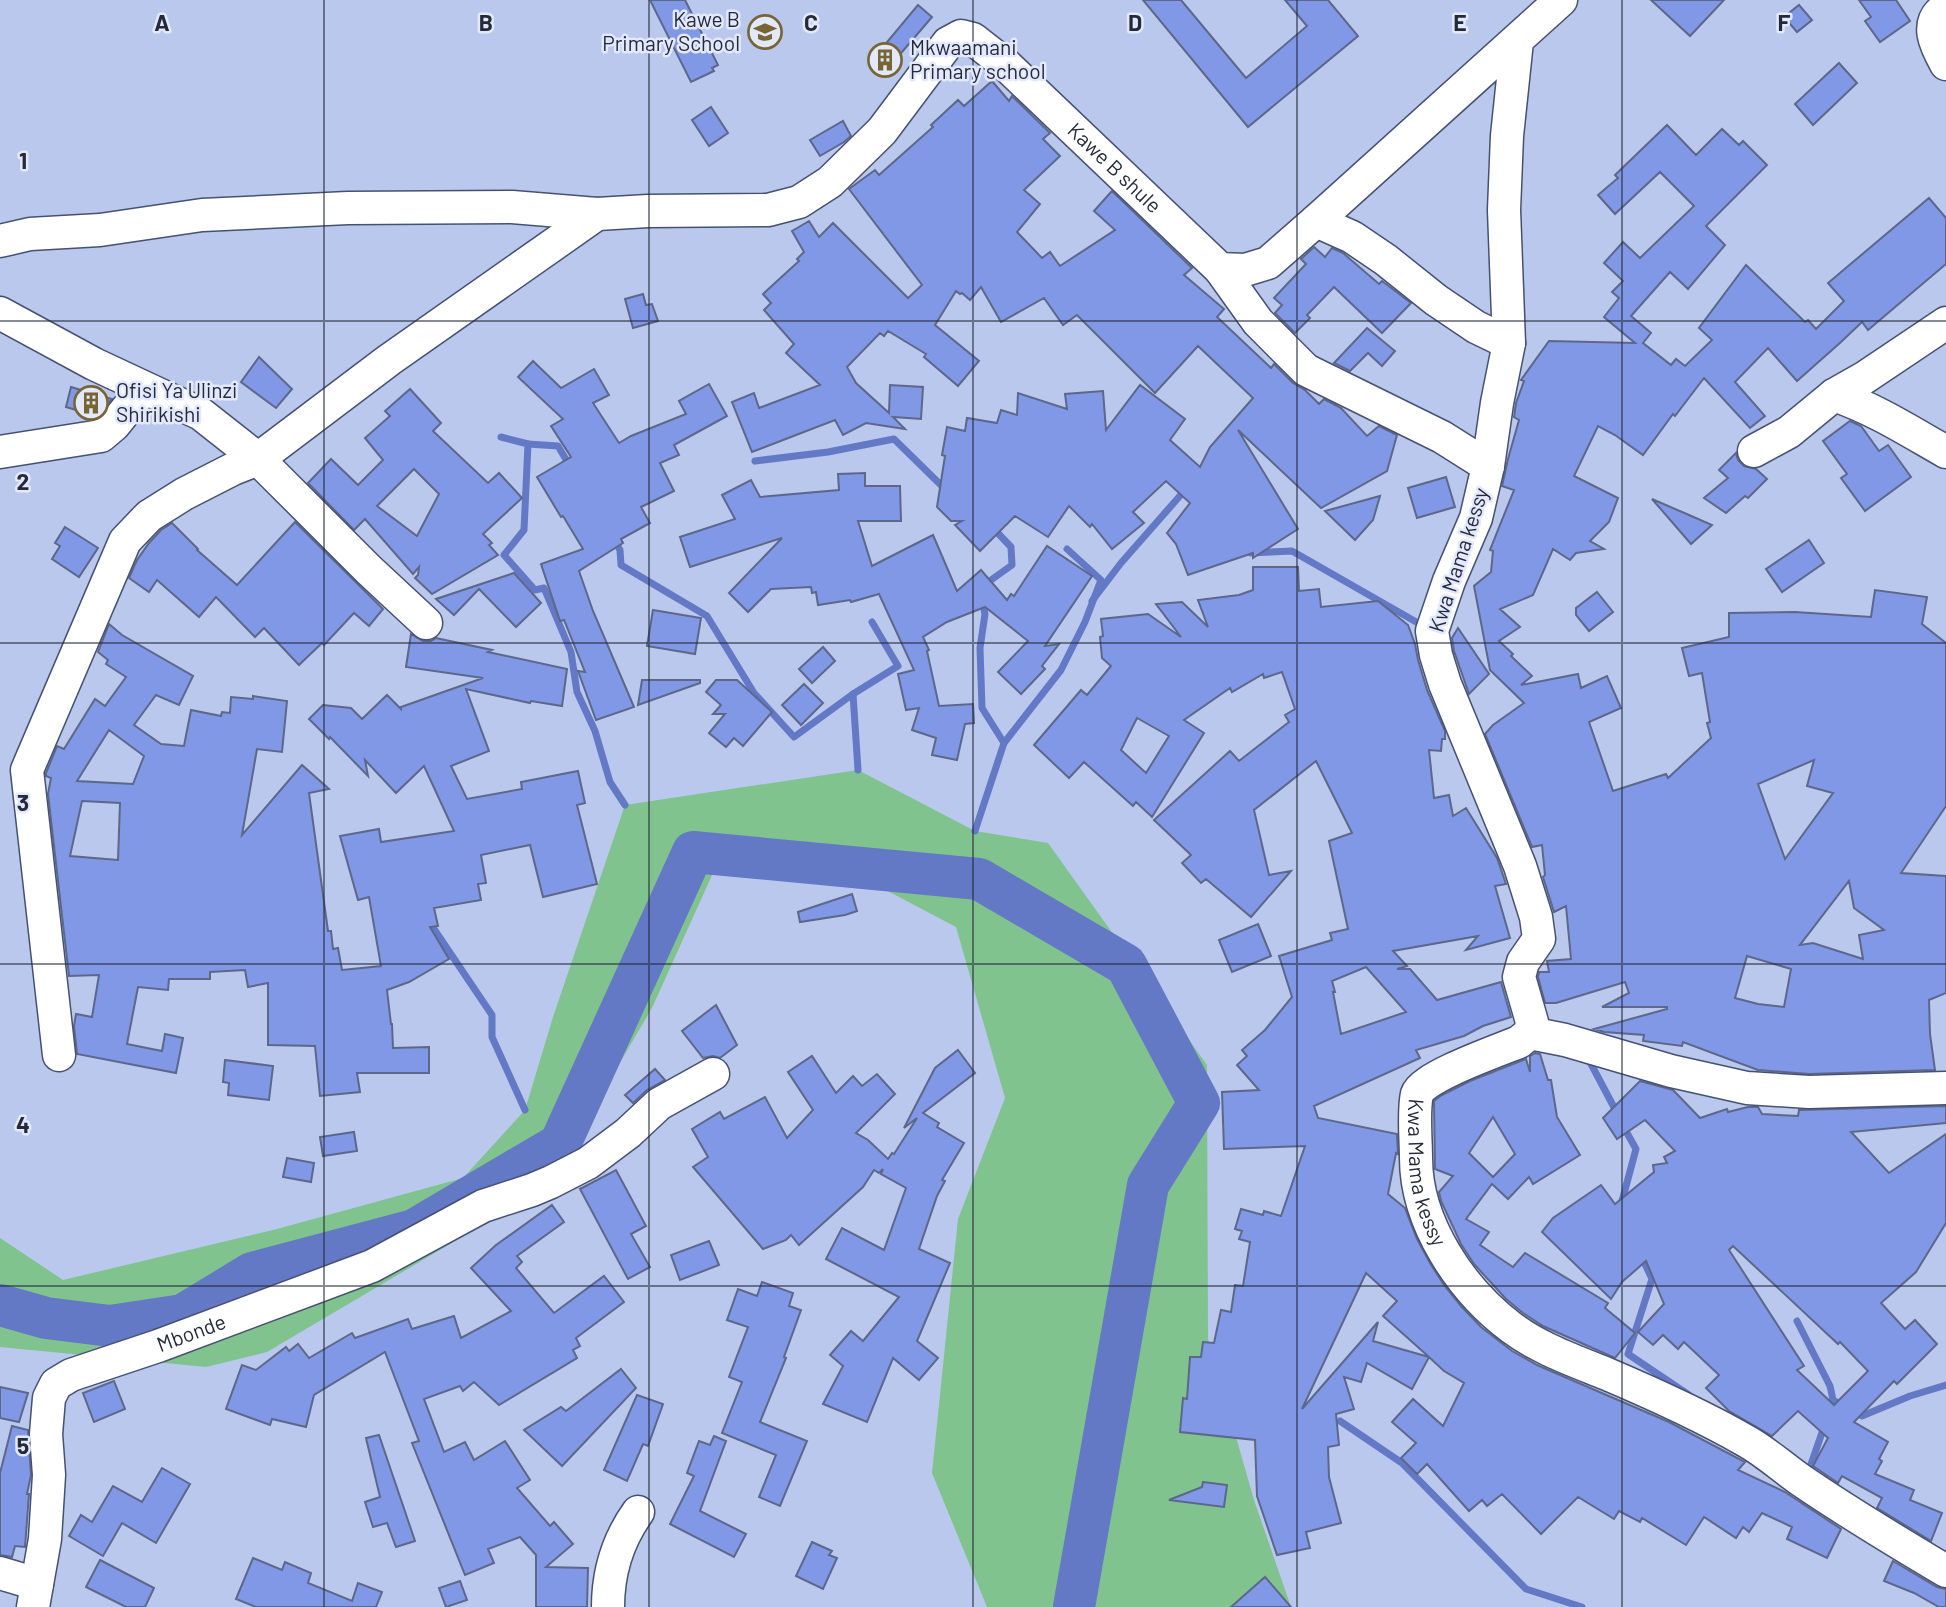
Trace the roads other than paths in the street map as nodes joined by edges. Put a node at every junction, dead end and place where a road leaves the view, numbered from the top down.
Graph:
1 (1562, 0) edge
2 (1946, 8) edge
3 (1517, 41) junction
4 (1946, 64) edge
5 (597, 214) junction
6 (1317, 221) junction
7 (0, 241) edge
8 (1220, 269) junction
9 (0, 313) edge
10 (1946, 323) edge
11 (1508, 343) junction
12 (144, 388) junction
13 (1834, 396) junction
14 (0, 452) edge
15 (1754, 452) dead end
16 (1946, 452) edge
17 (258, 459) junction
18 (1488, 466) junction
19 (426, 623) dead end
20 (1530, 1033) junction
21 (59, 1055) dead end
22 (713, 1074) dead end
23 (1946, 1088) edge
24 (638, 1512) dead end
25 (1946, 1571) edge
26 (0, 1573) edge
27 (35, 1595) edge
28 (608, 1607) edge

1 - 3 street
2 - 4 street
3 - 6 street
3 - 11 street, Kwa Mama kessy
5 - 7 street
5 - 8 street, Kawe B shule
5 - 17 street
6 - 8 street
6 - 11 street
8 - 18 street
9 - 12 street
10 - 13 street
11 - 18 street, Kwa Mama kessy
12 - 14 street
12 - 17 street
13 - 15 street
13 - 16 street
17 - 19 street
17 - 21 street
18 - 20 street, Kwa Mama kessy
20 - 23 street
20 - 25 street, Kwa Mama kessy
22 - 27 street, Mbonde
24 - 28 street
26 - 27 street

